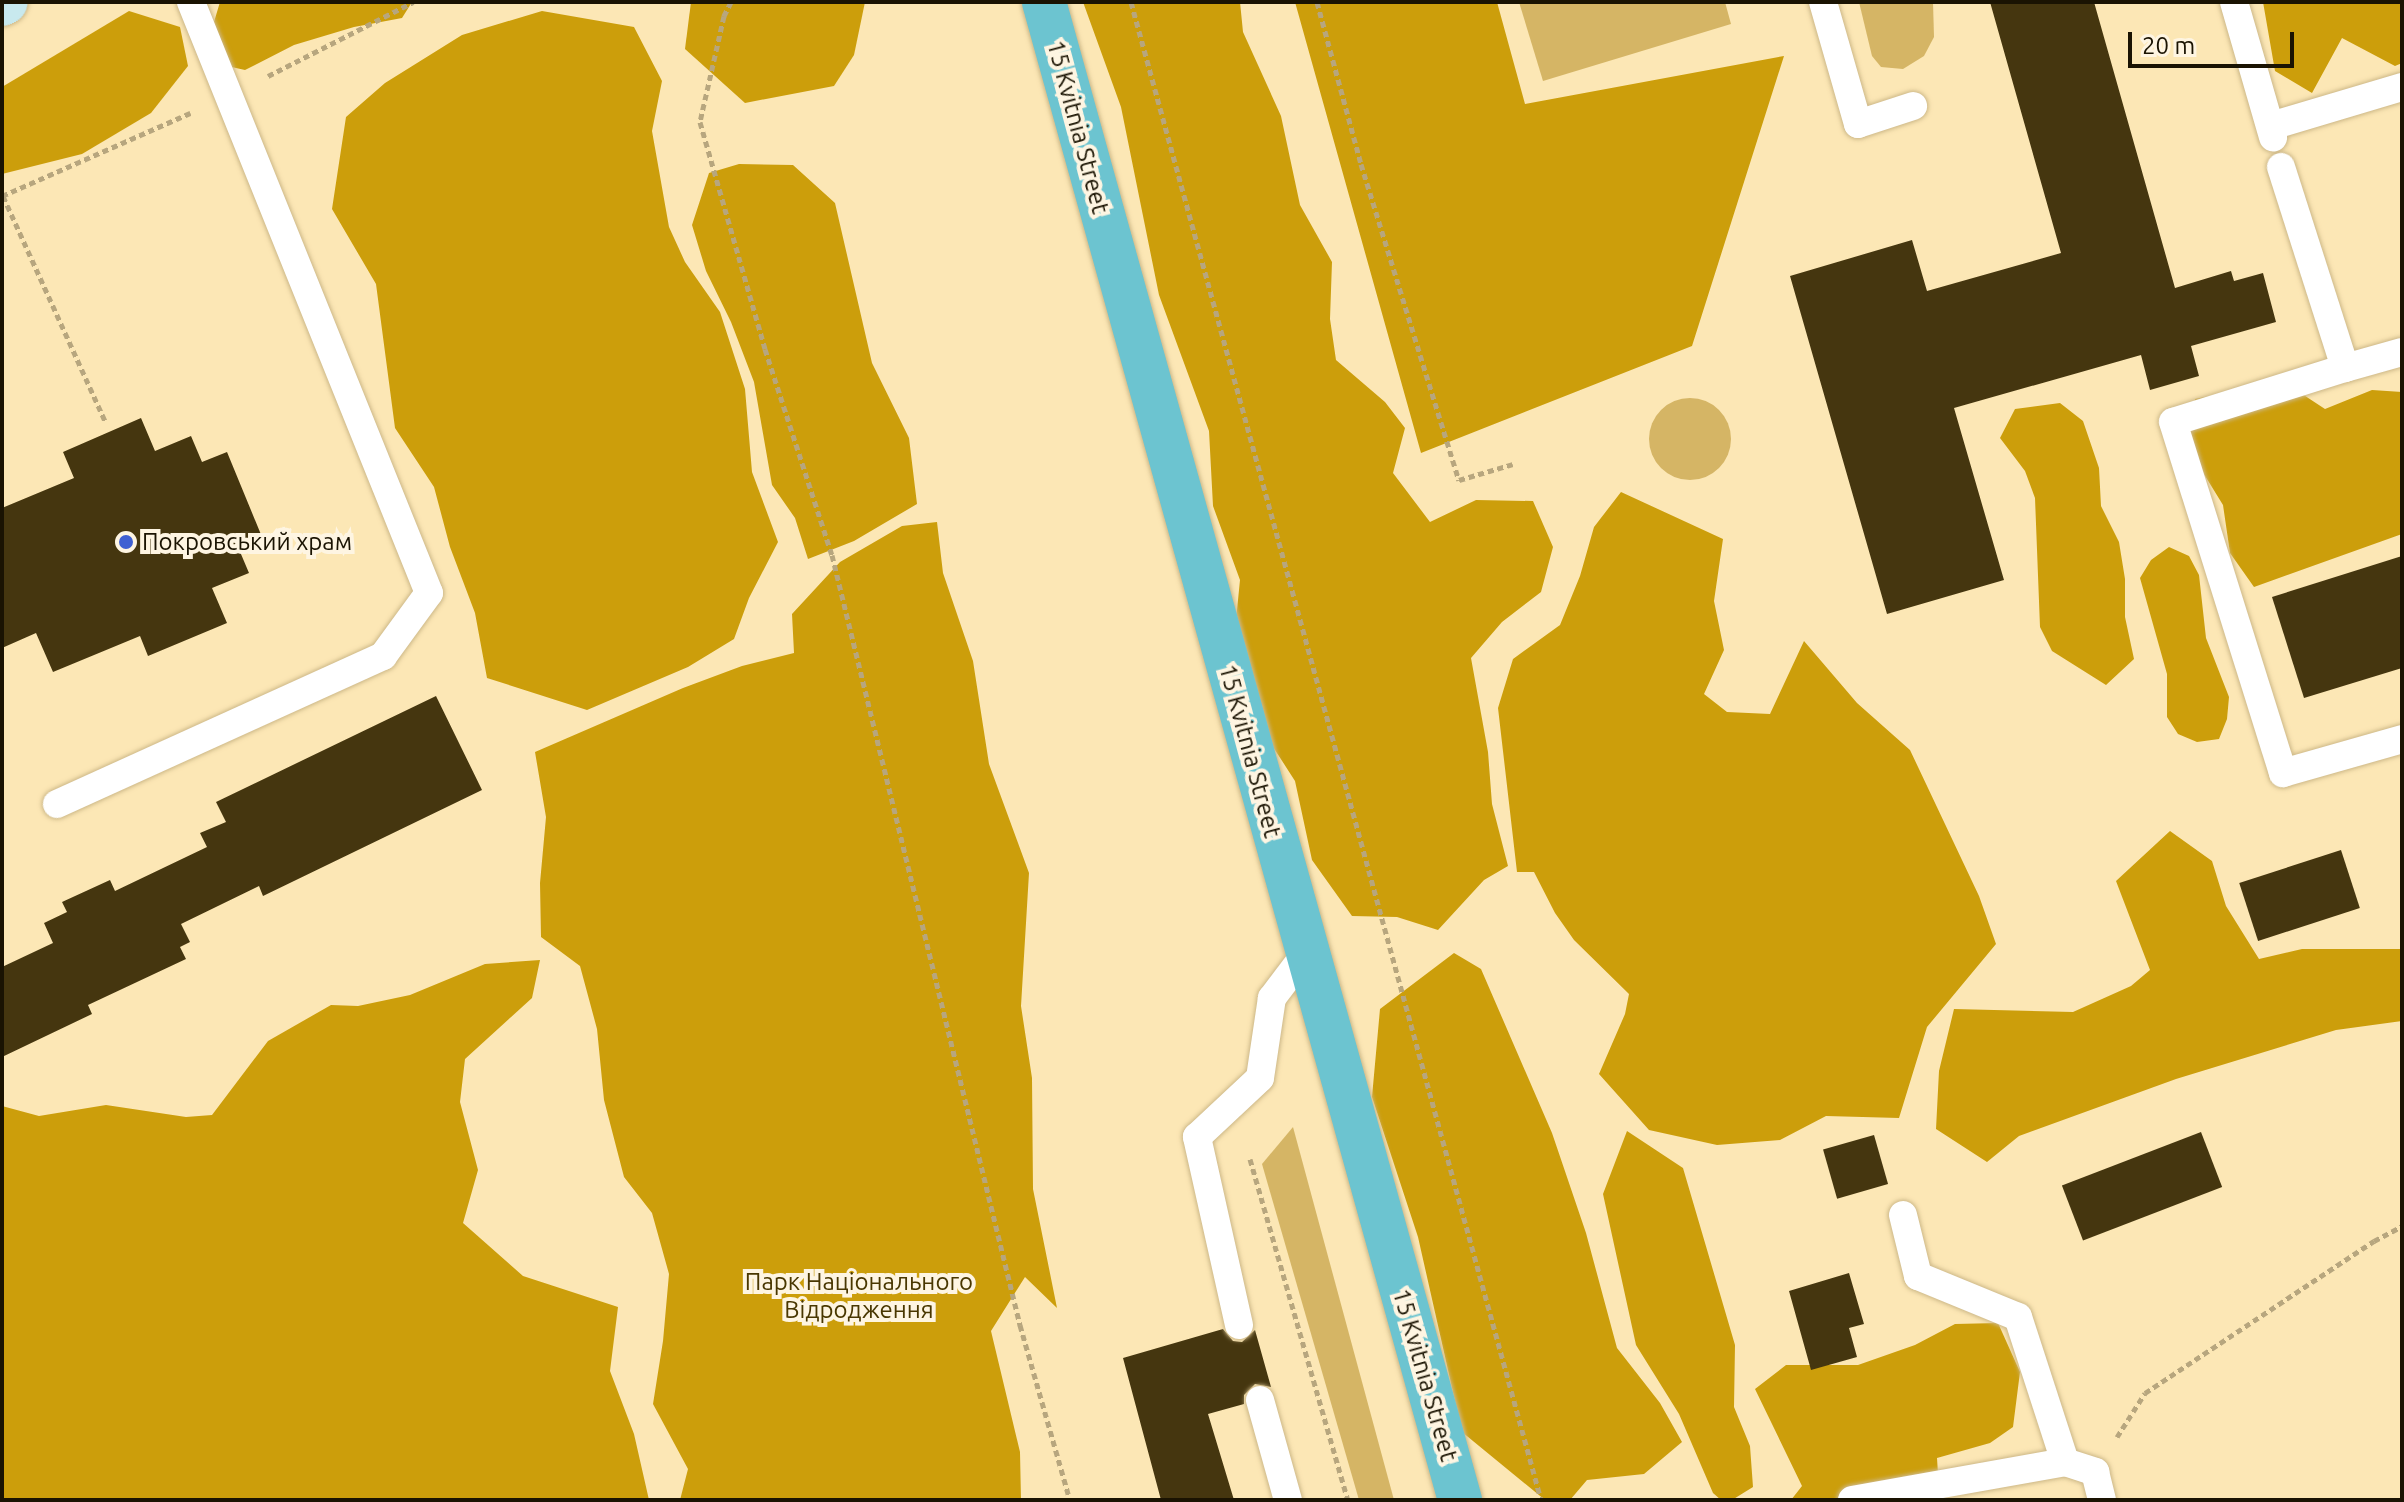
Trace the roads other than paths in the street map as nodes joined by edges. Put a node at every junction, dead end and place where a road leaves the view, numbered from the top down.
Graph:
1 (191, 2) edge
2 (1044, 2) edge
3 (1823, 2) edge
4 (2234, 2) edge
5 (2402, 87) edge
6 (1913, 106) dead end
7 (2281, 167) dead end
8 (2402, 352) edge
9 (2345, 368) junction
10 (2402, 739) edge
11 (57, 804) dead end
12 (1306, 953) junction
13 (1903, 1215) dead end
14 (1239, 1325) dead end
15 (1260, 1400) dead end
16 (2065, 1462) junction
17 (1288, 1500) edge
18 (1460, 1500) edge
19 (1852, 1500) edge
20 (2102, 1500) edge

1 - 11 lane
2 - 12 highway, 15 Kvitnia Street
3 - 6 lane
4 - 5 lane
7 - 9 lane
8 - 9 lane
9 - 10 lane
12 - 14 lane
12 - 18 highway, 15 Kvitnia Street
13 - 16 lane
15 - 17 lane
16 - 19 lane
16 - 20 lane

